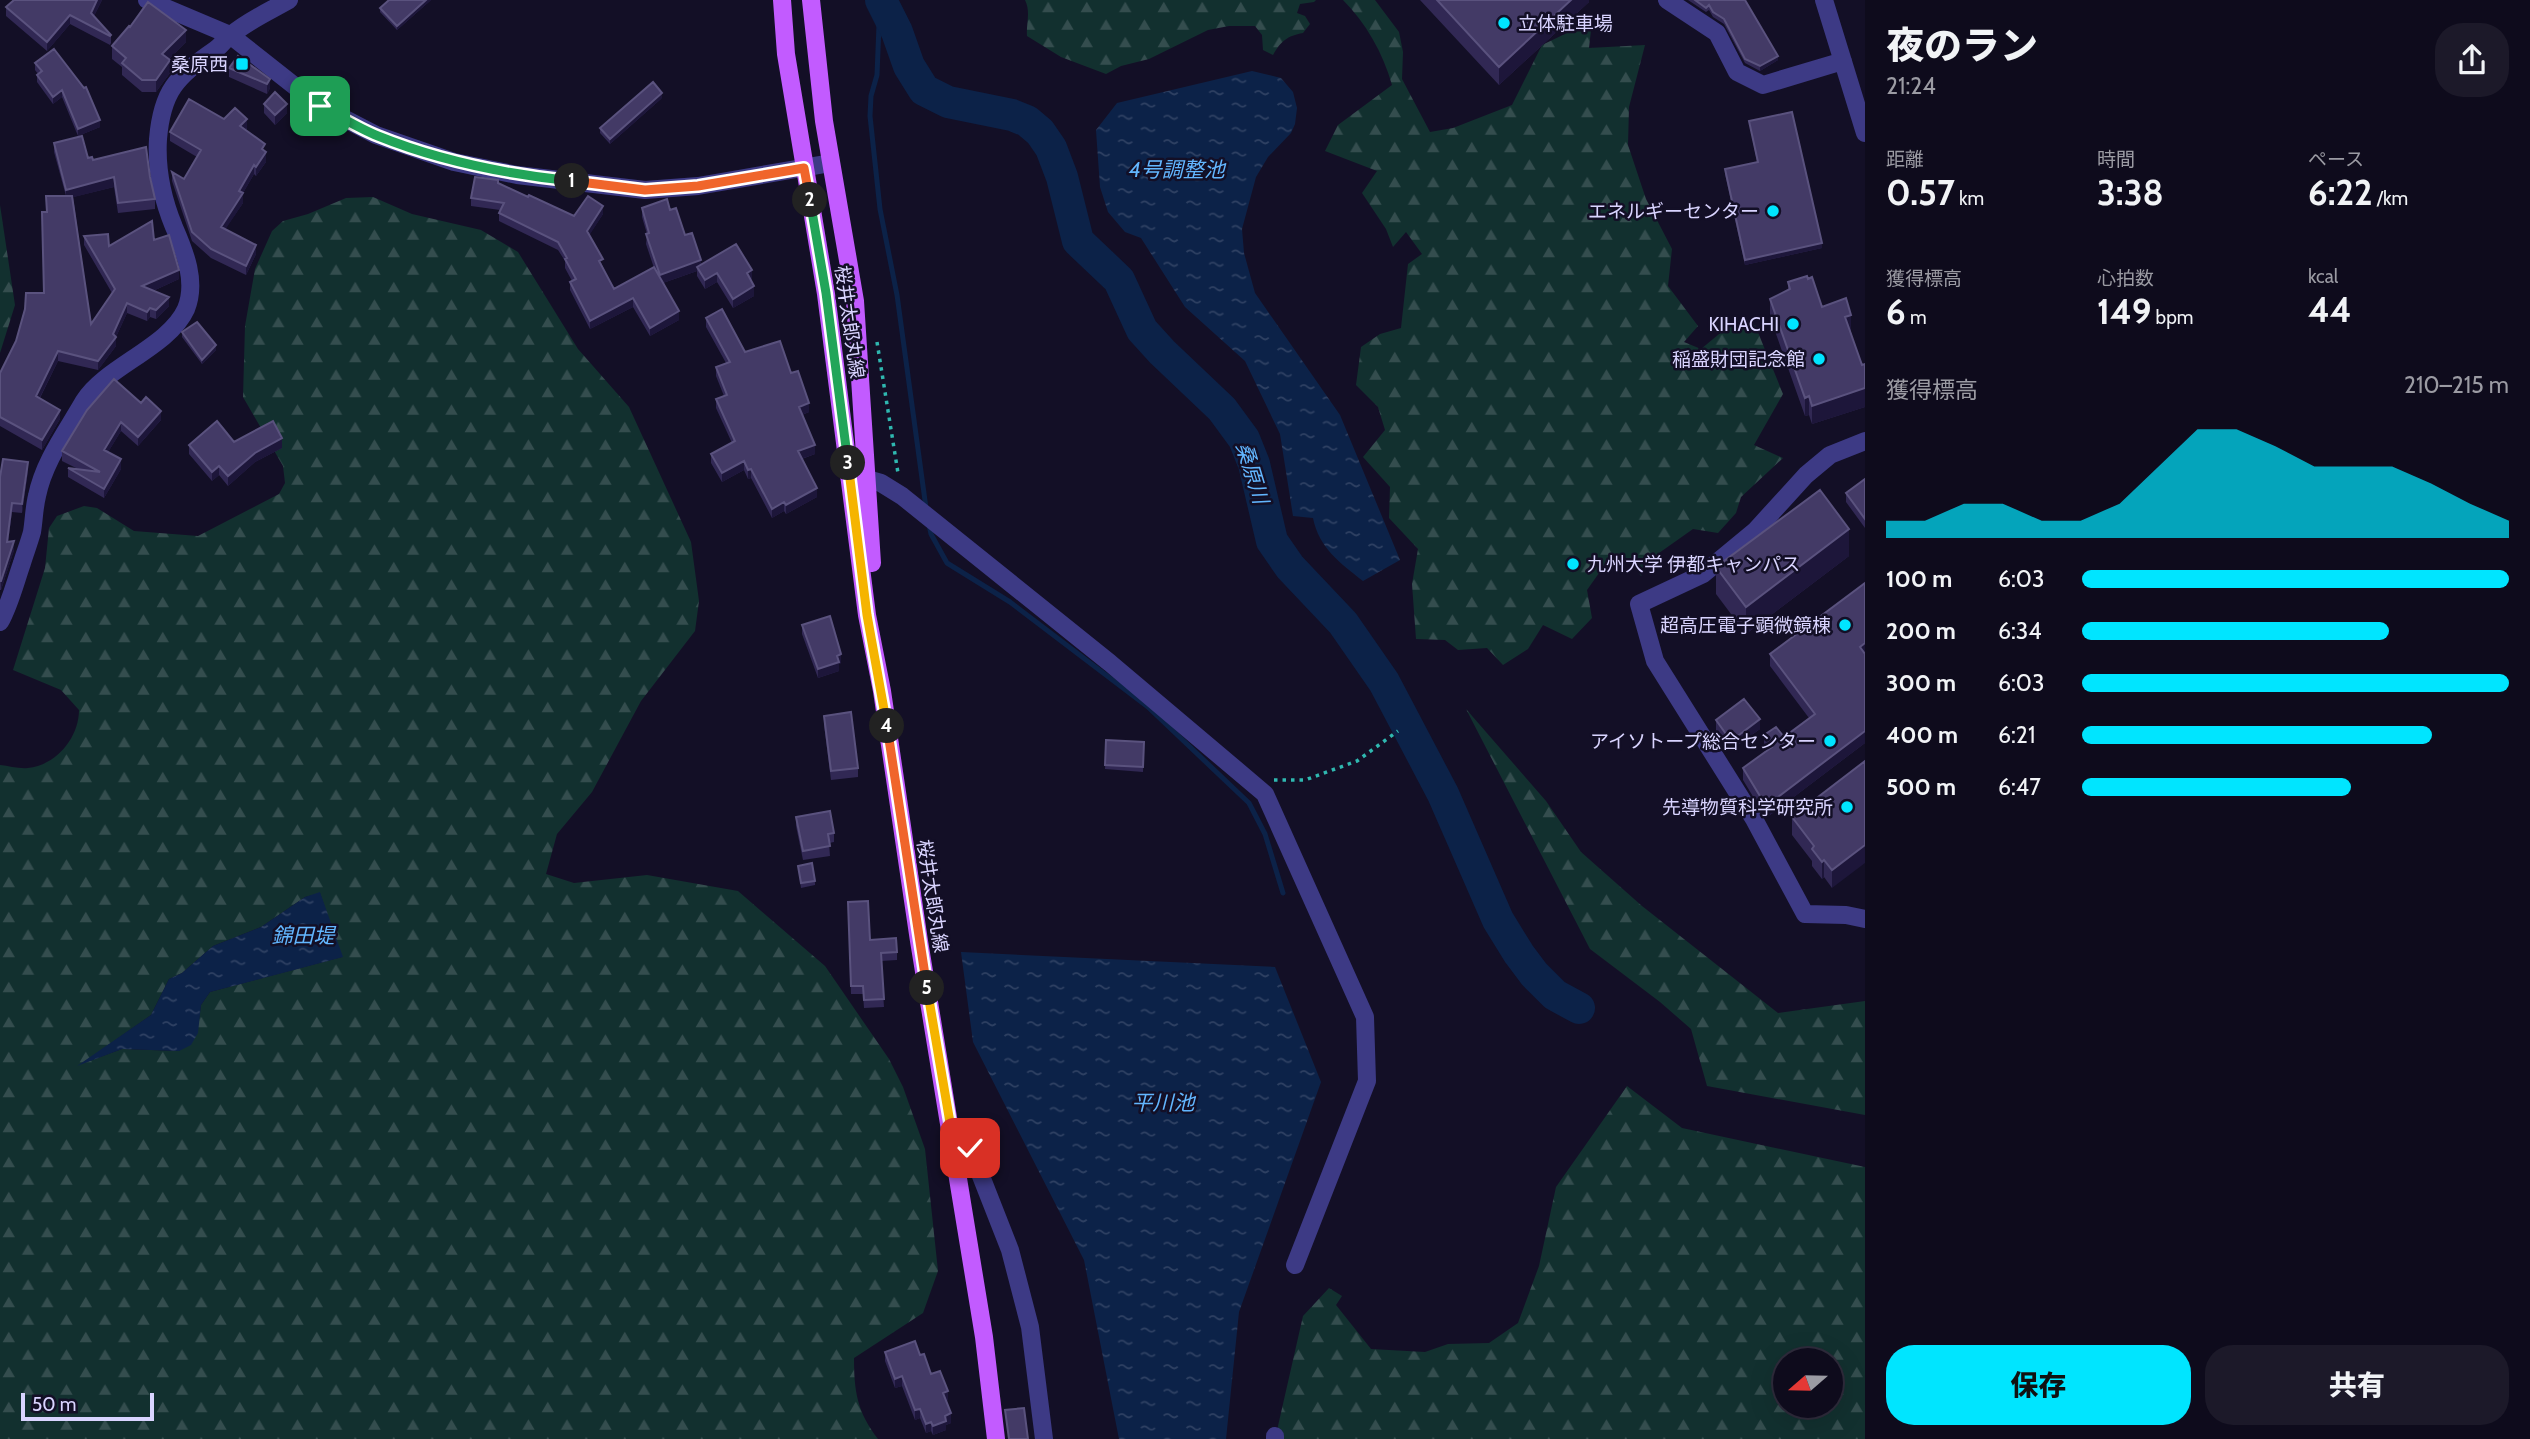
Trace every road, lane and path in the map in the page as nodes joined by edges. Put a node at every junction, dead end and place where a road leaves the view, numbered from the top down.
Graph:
1 (147, 0) edge
2 (289, 0) edge
3 (782, 0) edge
4 (811, 0) edge
5 (1667, 0) edge
6 (1824, 0) edge
7 (230, 35) junction
8 (1843, 61) junction
9 (1865, 132) edge
10 (831, 163) junction
11 (804, 168) junction
12 (1865, 441) edge
13 (858, 476) junction
14 (0, 622) edge
15 (1398, 731) dead end
16 (1271, 780) dead end
17 (1865, 919) edge
18 (954, 1146) junction
19 (1295, 1265) dead end
20 (996, 1439) edge
21 (1044, 1439) edge

1 - 7 street
2 - 7 street
3 - 11 main road, 桜井太郎丸線
4 - 10 main road, 桜井太郎丸線
5 - 8 street
6 - 8 street
7 - 11 street
7 - 14 street
8 - 9 street
10 - 11 street
10 - 13 main road, 桜井太郎丸線
11 - 13 main road, 桜井太郎丸線
12 - 17 street
13 - 18 main road, 桜井太郎丸線
13 - 19 street
15 - 16 path
18 - 20 main road, 桜井太郎丸線
18 - 21 street

